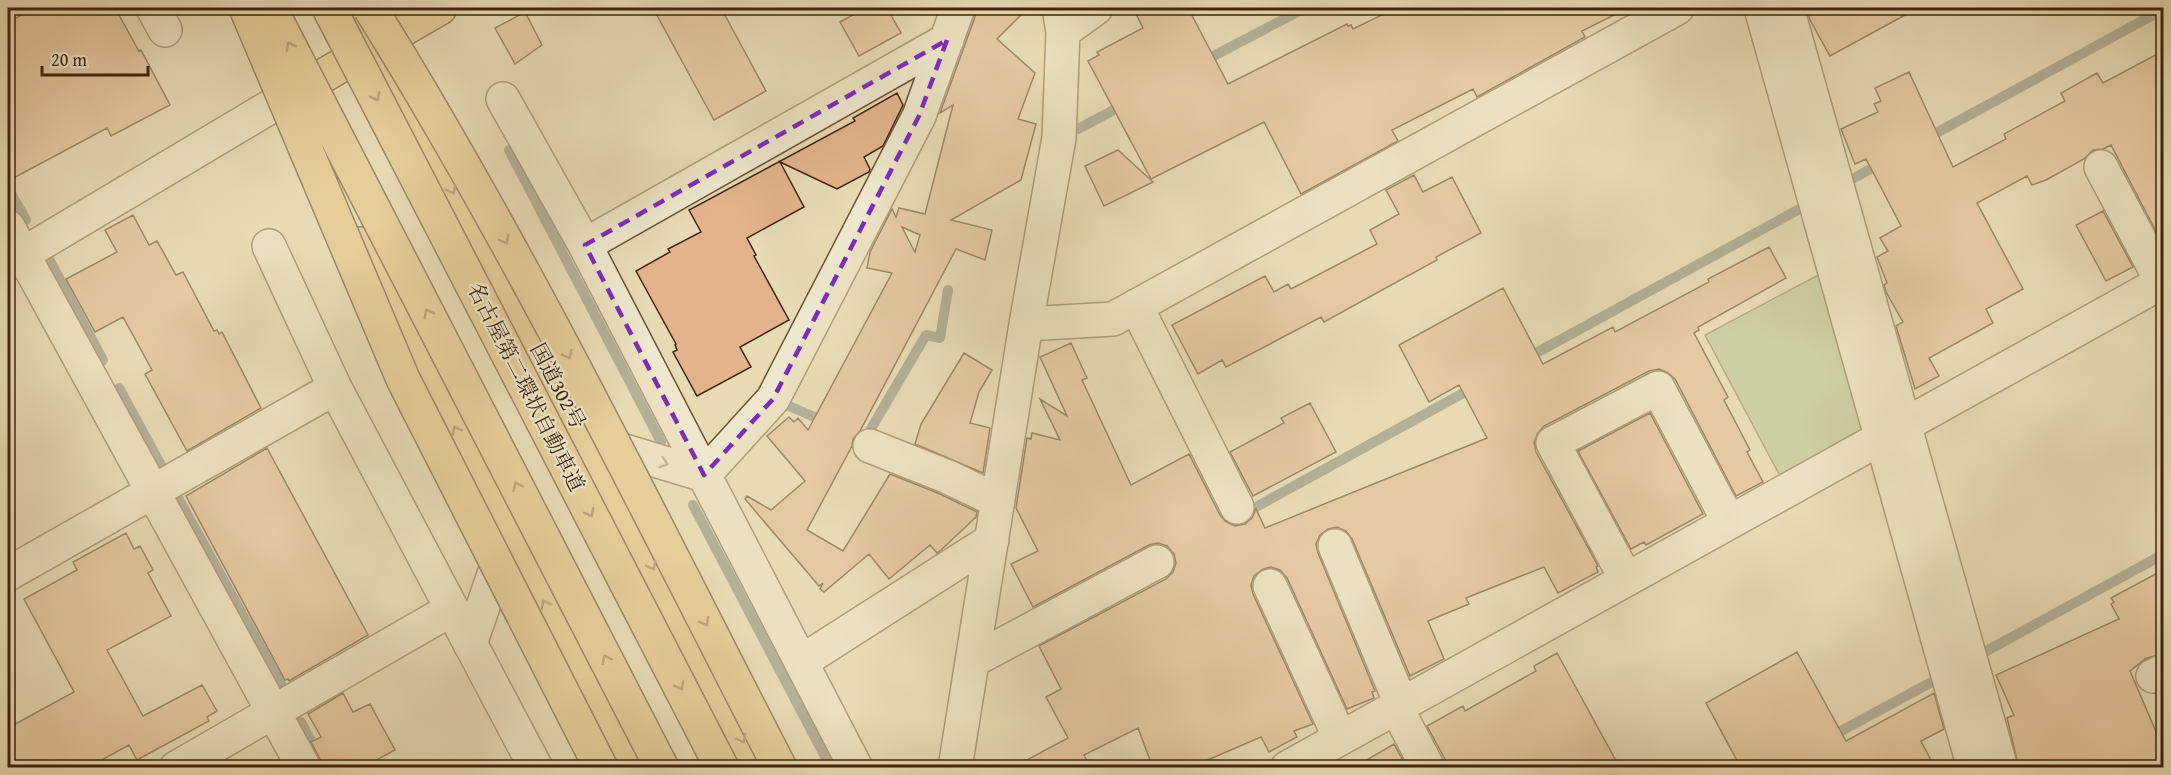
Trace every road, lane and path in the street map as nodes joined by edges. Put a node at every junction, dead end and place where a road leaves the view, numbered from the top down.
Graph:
1 (238, 8) edge
2 (246, 8) edge
3 (270, 8) edge
4 (329, 8) edge
5 (355, 8) edge
6 (370, 8) edge
7 (440, 8) edge
8 (958, 8) edge
9 (1096, 8) edge
10 (1677, 8) edge
11 (1761, 8) edge
12 (1787, 8) edge
13 (1061, 20) edge
14 (947, 40) junction
15 (374, 46) junction
16 (285, 98) junction
17 (503, 99) dead end
18 (2101, 167) dead end
19 (585, 245) junction
20 (269, 246) dead end
21 (13, 248) edge
22 (2163, 281) edge
23 (1136, 306) junction
24 (1026, 324) junction
25 (335, 388) junction
26 (1892, 432) junction
27 (588, 440) junction
28 (870, 446) dead end
29 (704, 475) junction
30 (153, 492) junction
31 (998, 501) junction
32 (1237, 507) dead end
33 (1729, 522) junction
34 (508, 533) junction
35 (992, 540) junction
36 (1335, 546) dead end
37 (1157, 561) dead end
38 (8, 574) edge
39 (1626, 579) junction
40 (1270, 586) dead end
41 (452, 609) junction
42 (470, 644) junction
43 (972, 661) junction
44 (801, 662) junction
45 (1398, 706) junction
46 (273, 712) junction
47 (1340, 738) junction
48 (176, 768) edge
49 (304, 768) edge
50 (536, 768) edge
51 (601, 768) edge
52 (630, 768) edge
53 (662, 768) edge
54 (722, 768) edge
55 (756, 768) edge
56 (780, 768) edge
57 (856, 768) edge
58 (955, 768) edge
59 (1287, 768) edge
60 (1428, 768) edge
61 (1974, 768) edge
62 (2001, 768) edge

1 - 16 main road
2 - 51 main road, bridge
53 -> 3 main road, bridge
4 -> 54 main road, 名古屋第二環状自動車道, bridge
5 - 15 main road, 国道302号
6 -> 56 main road, bridge
7 - 15 main road
8 - 14 street
9 - 13 street
10 - 23 street
11 - 26 street
12 - 26 street
13 - 24 street
14 - 19 street
14 - 29 street
15 - 16 main road
15 -> 27 main road, 国道302号
16 - 21 street
34 -> 16 main road
17 - 19 street
18 - 22 street
19 - 29 street
20 - 25 street
21 - 30 street
22 - 26 street
23 - 24 street
23 - 32 street
24 - 31 street
25 - 30 street
25 - 41 street
26 - 33 street
26 - 61 street
26 - 62 street
27 -> 29 street
27 -> 55 main road, 国道302号
28 - 31 street
29 - 44 street
30 - 38 street
30 - 46 street
31 - 35 street
33 - 39 street
33 - 39 street
34 - 42 street
52 -> 34 main road
35 - 43 street
35 - 44 street
36 - 45 street
37 - 43 street
39 - 45 street
40 - 47 street
41 - 42 street
41 - 46 street
42 - 50 street
43 - 58 street
44 - 57 street
45 - 47 street
45 - 60 street
46 - 48 street
46 - 49 street
47 - 59 street

